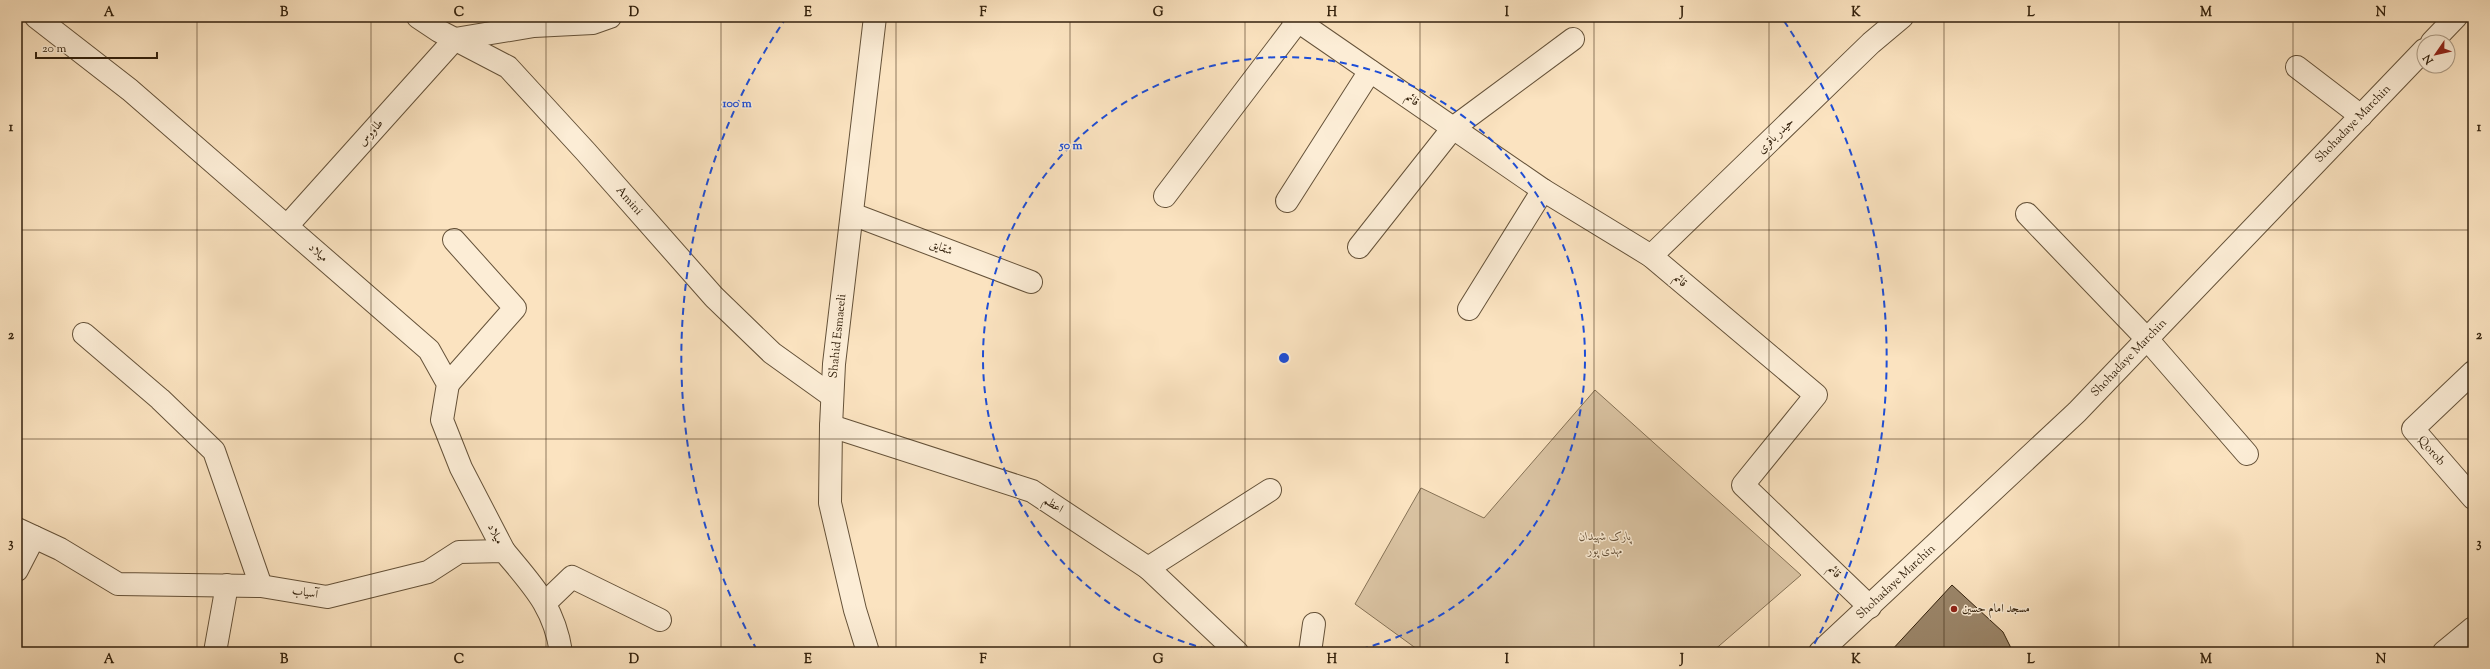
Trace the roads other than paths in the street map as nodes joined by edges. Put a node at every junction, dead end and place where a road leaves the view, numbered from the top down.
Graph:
1 (36, 17) edge
2 (418, 17) edge
3 (610, 17) edge
4 (875, 17) edge
5 (1902, 17) edge
6 (2456, 17) edge
7 (1295, 19) edge
8 (2440, 34) edge
9 (455, 39) junction
10 (1573, 39) dead end
11 (2416, 58) edge
12 (2297, 67) dead end
13 (1370, 71) junction
14 (2361, 116) junction
15 (1453, 128) junction
16 (1543, 190) junction
17 (1165, 196) dead end
18 (1287, 201) dead end
19 (852, 214) junction
20 (2027, 214) dead end
21 (287, 226) junction
22 (454, 240) dead end
23 (1359, 247) dead end
24 (1651, 256) junction
25 (1031, 282) dead end
26 (1469, 309) dead end
27 (84, 334) dead end
28 (2147, 339) junction
29 (2473, 372) edge
30 (448, 384) junction
31 (832, 396) junction
32 (831, 426) junction
33 (2247, 454) dead end
34 (1270, 490) dead end
35 (2473, 498) edge
36 (25, 533) edge
37 (504, 551) junction
38 (1148, 568) junction
39 (17, 570) edge
40 (227, 585) junction
41 (261, 586) junction
42 (546, 602) junction
43 (1870, 607) junction
44 (660, 620) dead end
45 (1314, 624) dead end
46 (2473, 628) edge
47 (1218, 645) edge
48 (215, 652) edge
49 (561, 652) edge
50 (868, 652) edge
51 (1237, 652) edge
52 (1310, 652) edge
53 (1820, 652) edge
54 (2444, 652) edge

1 - 21 street, میلاد
2 - 9 street, Amini
3 - 9 street
4 - 19 street, Shahid Esmaeeli
5 - 24 street, حیدر باقری
6 - 8 street
7 - 13 street, قائم
7 - 17 street
9 - 21 street, طاووس
9 - 31 street, Amini
10 - 15 street
11 - 14 street, Shohadaye Marchin
12 - 14 street
13 - 15 street, قائم
13 - 18 street
14 - 28 street, Shohadaye Marchin
15 - 16 street, قائم
15 - 23 street
16 - 24 street, قائم
16 - 26 street
19 - 25 street, شقایق
19 - 31 street, Shahid Esmaeeli
20 - 28 street
21 - 30 street, میلاد
22 - 30 street
24 - 43 street, قائم
27 - 41 street
28 - 33 street
28 - 43 street, Shohadaye Marchin
29 - 35 street, Qorob
30 - 37 street, میلاد
31 - 32 street, Shahid Esmaeeli
32 - 38 street, اعظم
32 - 50 street, Shahid Esmaeeli
34 - 38 street
36 - 39 street
36 - 40 street, آسیاب
37 - 41 street, آسیاب
37 - 42 street
38 - 47 street, اعظم
40 - 41 street, آسیاب
40 - 48 street
42 - 44 street
42 - 49 street
43 - 53 street, Shohadaye Marchin
45 - 52 street
46 - 54 street
47 - 51 street, اعظم

